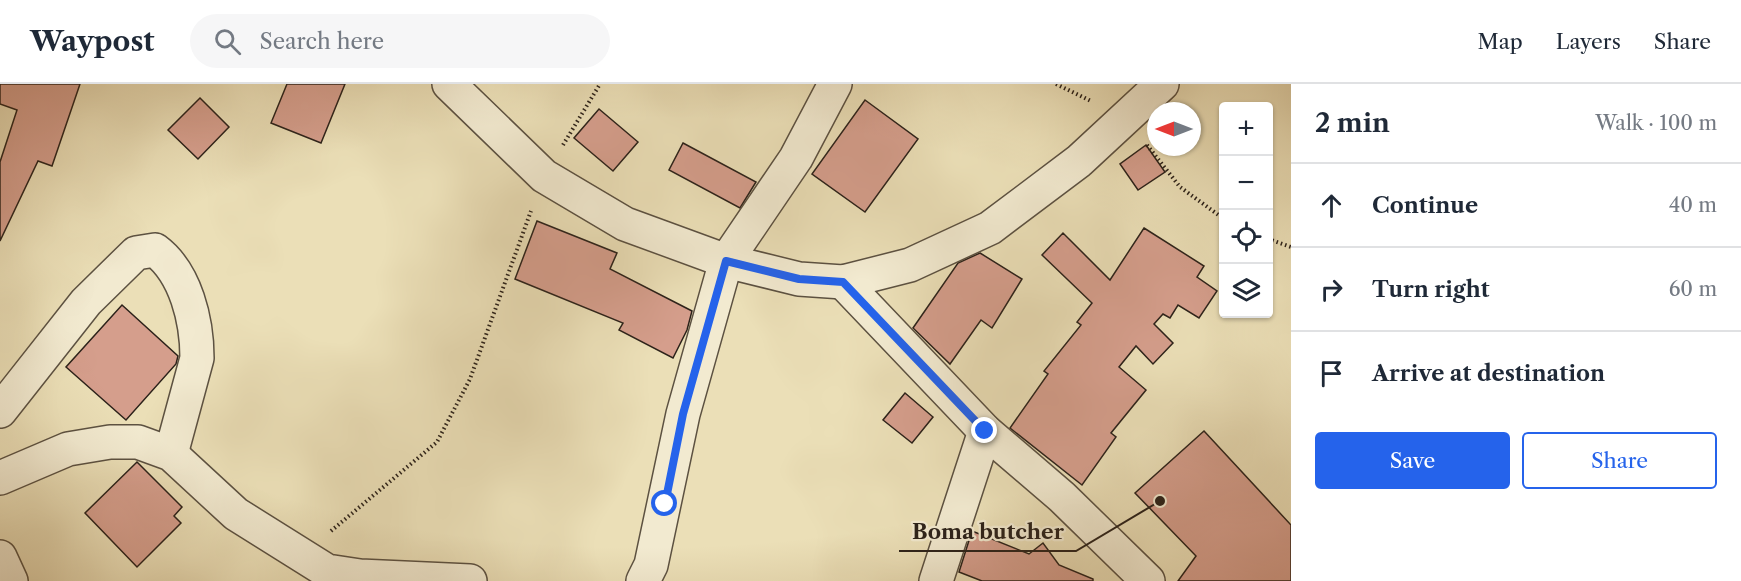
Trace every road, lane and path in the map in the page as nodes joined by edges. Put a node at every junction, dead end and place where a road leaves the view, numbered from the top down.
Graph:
1 (449, 84) edge
2 (600, 84) edge
3 (835, 84) edge
4 (1162, 84) edge
5 (1125, 117) junction
6 (544, 176) junction
7 (1219, 215) edge
8 (1273, 240) edge
9 (1291, 247) edge
10 (726, 261) junction
11 (843, 282) junction
12 (0, 411) edge
13 (985, 431) junction
14 (171, 454) junction
15 (0, 478) edge
16 (300, 556) junction
17 (0, 557) edge
18 (11, 581) edge
19 (470, 581) edge
20 (643, 581) edge
21 (936, 581) edge
22 (1148, 581) edge

1 - 6 street
2 - 6 path
3 - 10 street
4 - 5 street
5 - 7 path
5 - 11 street
6 - 10 street
6 - 16 path
8 - 9 path
10 - 11 street
10 - 20 street
11 - 13 street
12 - 14 street
13 - 21 street
13 - 22 street
14 - 15 street
14 - 16 street
16 - 19 street
17 - 18 street

